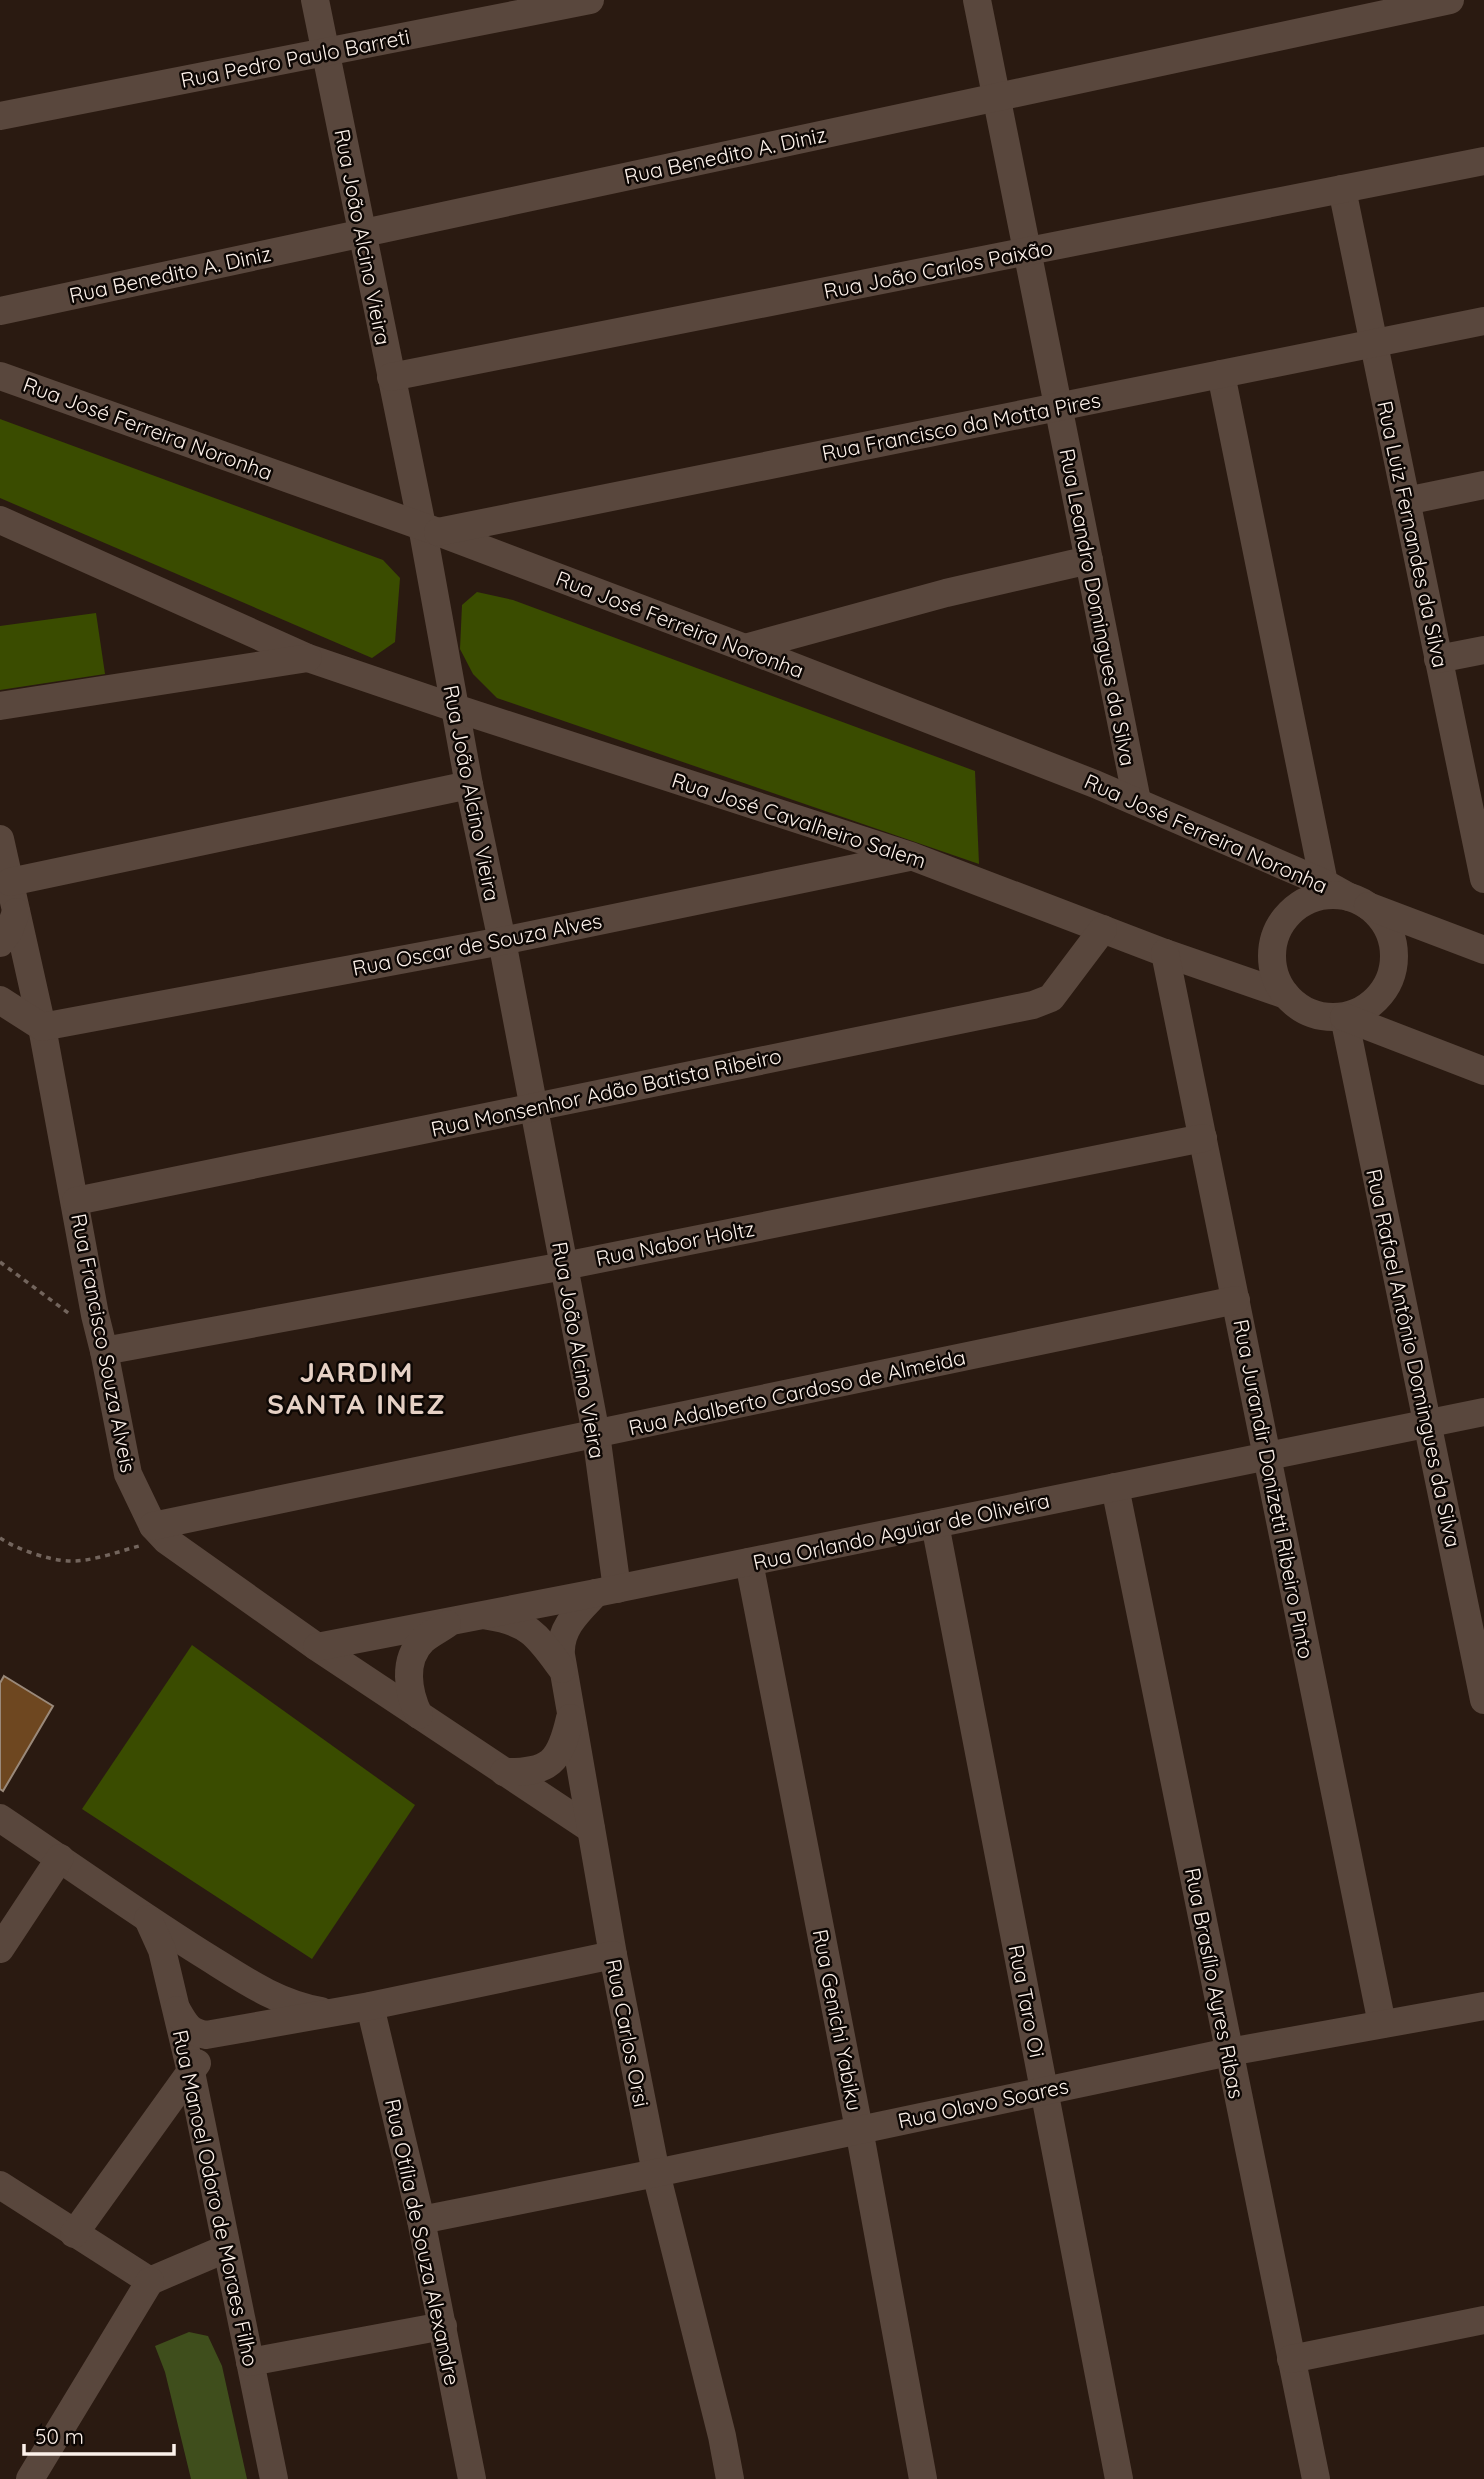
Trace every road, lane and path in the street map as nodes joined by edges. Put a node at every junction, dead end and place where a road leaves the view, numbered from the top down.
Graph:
1 (315, 0) edge
2 (590, 0) edge
3 (977, 0) edge
4 (1450, 0) edge
5 (325, 52) junction
6 (996, 97) junction
7 (0, 116) edge
8 (1484, 161) edge
9 (1342, 189) junction
10 (363, 233) junction
11 (1027, 251) junction
12 (0, 311) edge
13 (1484, 321) edge
14 (1374, 343) junction
15 (1221, 374) junction
16 (0, 376) edge
17 (391, 377) junction
18 (1058, 407) junction
19 (1484, 485) edge
20 (1406, 501) junction
21 (0, 520) edge
22 (430, 529) junction
23 (1089, 560) junction
24 (745, 648) junction
25 (1484, 650) edge
26 (308, 658) junction
27 (1438, 659) junction
28 (0, 706) edge
29 (455, 708) junction
30 (469, 785) junction
31 (1137, 801) junction
32 (1478, 816) edge
33 (0, 839) edge
34 (911, 856) junction
35 (1484, 879) edge
36 (10, 882) junction
37 (1324, 883) junction
38 (1357, 901) junction
39 (16, 912) junction
40 (1103, 929) junction
41 (502, 941) junction
42 (0, 943) edge
43 (1484, 950) edge
44 (1165, 953) junction
45 (1286, 995) junction
46 (0, 1000) edge
47 (1344, 1017) junction
48 (42, 1027) junction
49 (1484, 1071) edge
50 (534, 1107) junction
51 (1203, 1138) junction
52 (76, 1201) junction
53 (0, 1262) edge
54 (564, 1266) junction
55 (1236, 1300) junction
56 (102, 1341) junction
57 (1484, 1412) edge
58 (1428, 1424) junction
59 (596, 1434) junction
60 (1267, 1456) junction
61 (1115, 1487) junction
62 (935, 1524) junction
63 (159, 1533) junction
64 (0, 1538) edge
65 (749, 1562) junction
66 (606, 1591) junction
67 (484, 1615) junction
68 (453, 1621) junction
69 (317, 1647) junction
70 (564, 1672) junction
71 (1484, 1700) edge
72 (571, 1713) junction
73 (419, 1715) junction
74 (504, 1772) junction
75 (0, 1818) edge
76 (591, 1829) junction
77 (60, 1858) junction
78 (165, 1938) junction
79 (0, 1949) edge
80 (613, 1955) junction
81 (238, 1976) junction
82 (369, 2006) junction
83 (1484, 2006) edge
84 (177, 2010) junction
85 (327, 2013) junction
86 (1382, 2025) junction
87 (247, 2028) junction
88 (218, 2033) junction
89 (1229, 2052) junction
90 (191, 2072) junction
91 (1044, 2091) junction
92 (859, 2129) junction
93 (656, 2173) junction
94 (0, 2185) edge
95 (421, 2220) junction
96 (74, 2234) junction
97 (225, 2249) junction
98 (149, 2281) junction
99 (1484, 2320) edge
100 (443, 2326) junction
101 (1291, 2359) junction
102 (250, 2362) junction
103 (30, 2479) edge
104 (274, 2479) edge
105 (472, 2479) edge
106 (730, 2479) edge
107 (923, 2479) edge
108 (1119, 2479) edge
109 (1316, 2479) edge

1 - 5 street, Rua João Alcino Vieira
2 - 5 street, Rua Pedro Paulo Barreti
3 - 6 street, Rua Leandro Domingues da Silva
4 - 6 street, Rua Benedito A. Diniz
5 - 7 street, Rua Pedro Paulo Barreti
5 - 10 street, Rua João Alcino Vieira
6 - 10 street, Rua Benedito A. Diniz
6 - 11 street, Rua Leandro Domingues da Silva
8 - 9 street, Rua João Carlos Paixão
9 - 11 street, Rua João Carlos Paixão
9 - 14 street, Rua Luiz Fernandes da Silva
10 - 12 street, Rua Benedito A. Diniz
10 - 17 street, Rua João Alcino Vieira
11 - 17 street, Rua João Carlos Paixão
11 - 18 street, Rua Leandro Domingues da Silva
13 - 14 street, Rua Francisco da Motta Pires
14 - 15 street, Rua Francisco da Motta Pires
14 - 20 street, Rua Luiz Fernandes da Silva
15 - 18 street, Rua Francisco da Motta Pires
15 - 37 street
16 - 22 street, Rua José Ferreira Noronha
17 - 22 street, Rua João Alcino Vieira
18 - 22 street, Rua Francisco da Motta Pires
18 - 23 street, Rua Leandro Domingues da Silva
19 - 20 street
20 - 27 street, Rua Luiz Fernandes da Silva
21 - 26 street, Rua José Cavalheiro Salem
22 - 24 street, Rua José Ferreira Noronha
22 - 29 street, Rua João Alcino Vieira
23 - 24 street
23 - 31 street, Rua Leandro Domingues da Silva
24 - 31 street, Rua José Ferreira Noronha
25 - 27 street
26 - 28 street, Rua José Cavalheiro Salem
26 - 29 street, Rua José Cavalheiro Salem
27 - 32 street, Rua Luiz Fernandes da Silva
29 - 30 street, Rua João Alcino Vieira
29 - 34 street, Rua José Cavalheiro Salem
30 - 36 street
30 - 41 street, Rua João Alcino Vieira
31 - 37 street, Rua José Ferreira Noronha
32 - 35 street, Rua Luiz Fernandes da Silva
33 - 36 street, Rua Francisco Souza Alveis
34 - 40 street, Rua José Cavalheiro Salem
34 - 41 street, Rua Oscar de Souza Alves
36 - 39 street, Rua Francisco Souza Alveis
37 - 38 street, Rua José Ferreira Noronha
38 - 43 street, Rua José Ferreira Noronha
38 - 45 street
38 - 47 street
39 - 42 street
39 - 48 street, Rua Francisco Souza Alveis
40 - 44 street, Rua José Cavalheiro Salem
40 - 50 street, Rua Monsenhor Adão Batista Ribeiro
41 - 48 street, Rua Oscar de Souza Alves
41 - 50 street, Rua João Alcino Vieira
44 - 45 street, Rua José Cavalheiro Salem
44 - 51 street, Rua Jurandir Donizetti Ribeiro Pinto
45 - 47 street
46 - 48 street
47 - 49 street
47 - 58 street, Rua Rafael Antônio Domingues da Silva
48 - 52 street, Rua Francisco Souza Alveis
50 - 52 street, Rua Monsenhor Adão Batista Ribeiro
50 - 54 street, Rua João Alcino Vieira
51 - 54 street, Rua Nabor Holtz
51 - 55 street, Rua Jurandir Donizetti Ribeiro Pinto
52 - 56 street, Rua Francisco Souza Alveis
53 - 56 path
54 - 56 street, Rua Nabor Holtz
54 - 59 street, Rua João Alcino Vieira
55 - 59 street, Rua Adalberto Cardoso de Almeida
55 - 60 street, Rua Jurandir Donizetti Ribeiro Pinto
56 - 63 street, Rua Francisco Souza Alveis
57 - 58 street, Rua Orlando Aguiar de Oliveira
58 - 60 street, Rua Orlando Aguiar de Oliveira
58 - 71 street, Rua Rafael Antônio Domingues da Silva
59 - 63 street, Rua Adalberto Cardoso de Almeida
59 - 66 street, Rua João Alcino Vieira
60 - 61 street, Rua Orlando Aguiar de Oliveira
60 - 86 street, Rua Jurandir Donizetti Ribeiro Pinto
61 - 62 street, Rua Orlando Aguiar de Oliveira
61 - 89 street, Rua Brasílio Ayres Ribas
62 - 65 street, Rua Orlando Aguiar de Oliveira
62 - 91 street, Rua Taro Oi
63 - 64 path
63 - 69 street, Rua Francisco Souza Alveis
65 - 66 street, Rua Orlando Aguiar de Oliveira
65 - 92 street, Rua Genichi Yabiku
66 - 67 street, Rua Orlando Aguiar de Oliveira
66 - 70 street, Rua Carlos Orsi
67 - 68 street, Rua Orlando Aguiar de Oliveira
67 - 70 street
68 - 69 street, Rua Orlando Aguiar de Oliveira
68 - 73 street
69 - 73 street, Rua Francisco Souza Alveis
70 - 72 street, Rua Carlos Orsi
72 - 74 street
72 - 76 street, Rua Carlos Orsi
73 - 74 street, Rua Francisco Souza Alveis
74 - 76 street, Rua Francisco Souza Alveis
75 - 77 street
76 - 80 street, Rua Carlos Orsi
77 - 78 street
77 - 79 street
78 - 81 street
78 - 84 street, Rua Manoel Odoro de Moraes Filho
80 - 82 street
80 - 93 street, Rua Carlos Orsi
81 - 85 street
81 - 87 street
82 - 85 street
82 - 95 street, Rua Otília de Souza Alexandre
83 - 86 street, Rua Olavo Soares
84 - 88 street
84 - 90 street, Rua Manoel Odoro de Moraes Filho
85 - 87 street
86 - 89 street, Rua Olavo Soares
87 - 88 street
88 - 90 street
89 - 91 street, Rua Olavo Soares
89 - 101 street, Rua Brasílio Ayres Ribas
90 - 96 street
90 - 97 street, Rua Manoel Odoro de Moraes Filho
91 - 92 street, Rua Olavo Soares
91 - 108 street, Rua Taro Oi
92 - 93 street, Rua Olavo Soares
92 - 107 street, Rua Genichi Yabiku
93 - 95 street, Rua Olavo Soares
93 - 106 street, Rua Carlos Orsi
94 - 96 street
95 - 100 street, Rua Otília de Souza Alexandre
96 - 98 street
97 - 98 street
97 - 102 street, Rua Manoel Odoro de Moraes Filho
98 - 103 street
99 - 101 street
100 - 102 street
100 - 105 street, Rua Otília de Souza Alexandre
101 - 109 street, Rua Brasílio Ayres Ribas
102 - 104 street, Rua Manoel Odoro de Moraes Filho

